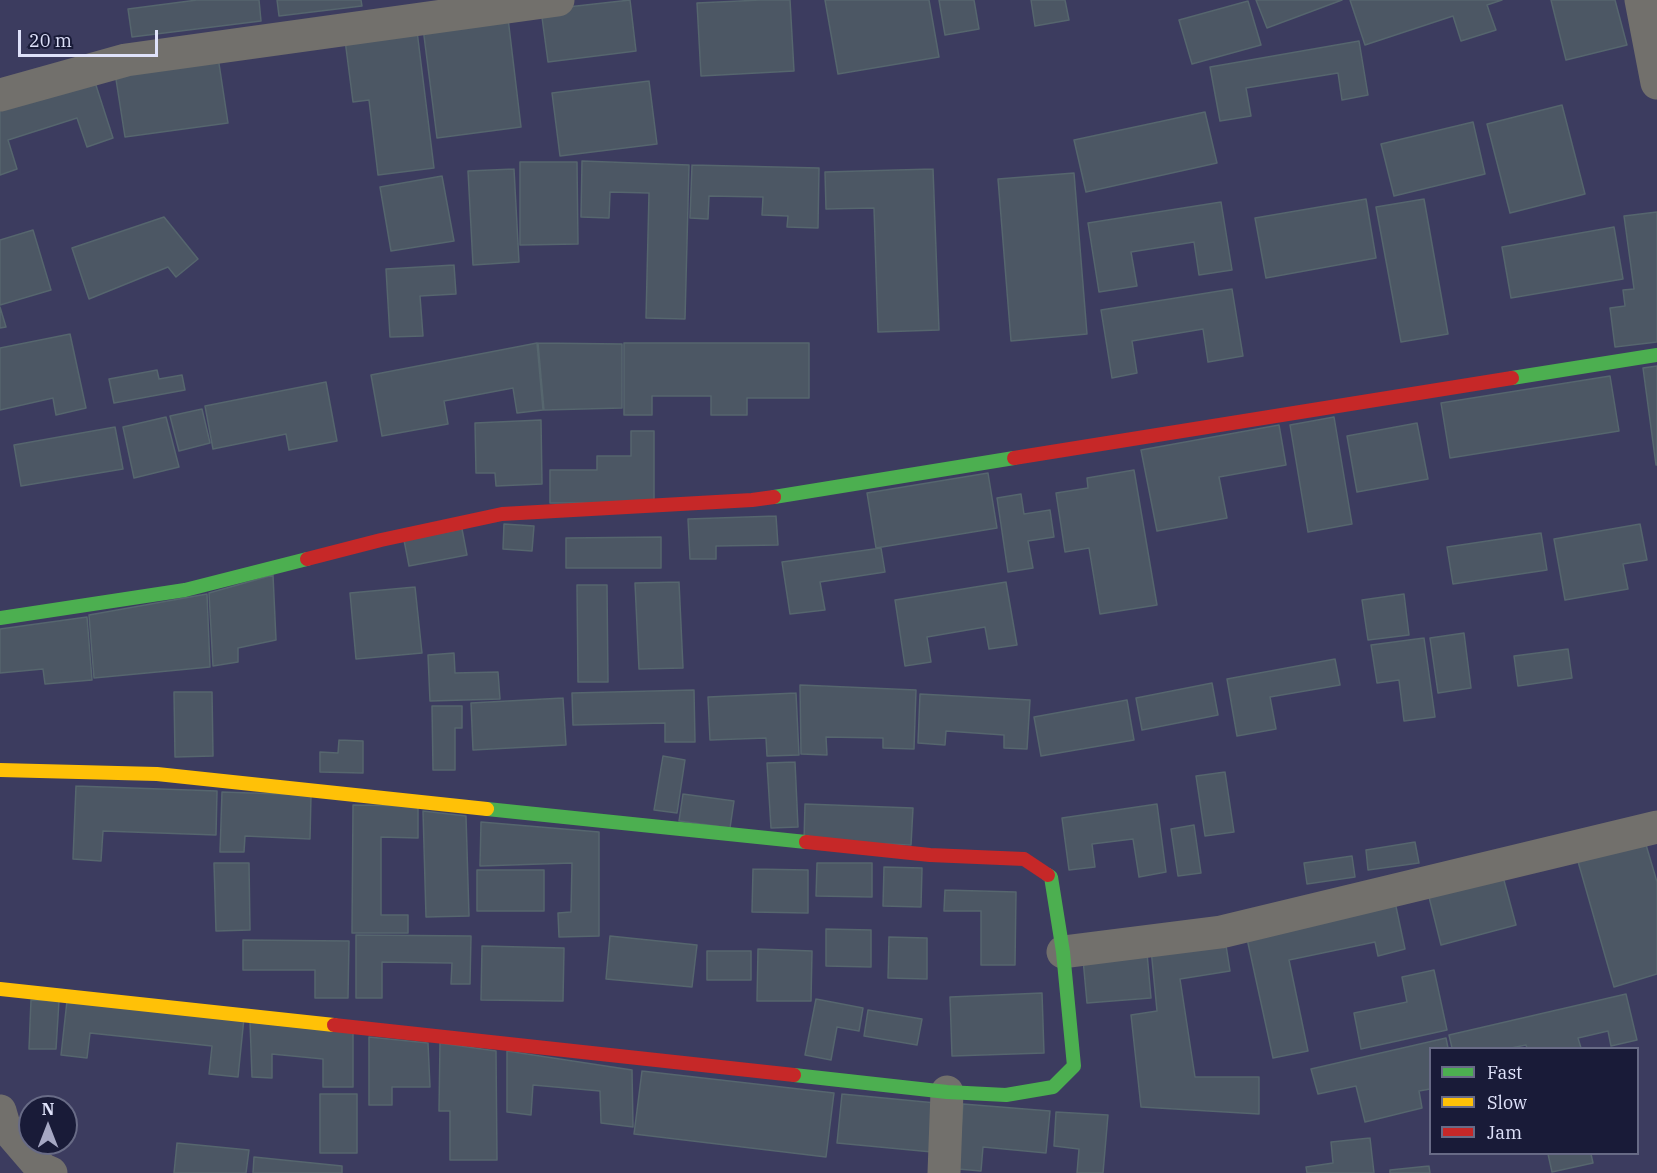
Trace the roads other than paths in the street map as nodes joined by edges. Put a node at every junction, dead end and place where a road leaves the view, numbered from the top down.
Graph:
1 (558, 0) edge
2 (1641, 0) edge
3 (1657, 83) edge
4 (0, 95) edge
5 (1657, 355) edge
6 (0, 618) edge
7 (0, 770) edge
8 (1657, 827) edge
9 (1063, 952) junction
10 (0, 989) edge
11 (947, 1092) junction
12 (0, 1111) edge
13 (51, 1173) edge
14 (944, 1173) edge

1 - 4 street
2 - 3 street
5 - 6 street
7 - 9 street
8 - 9 street
9 - 11 street
10 - 11 street
11 - 14 street
12 - 13 street

